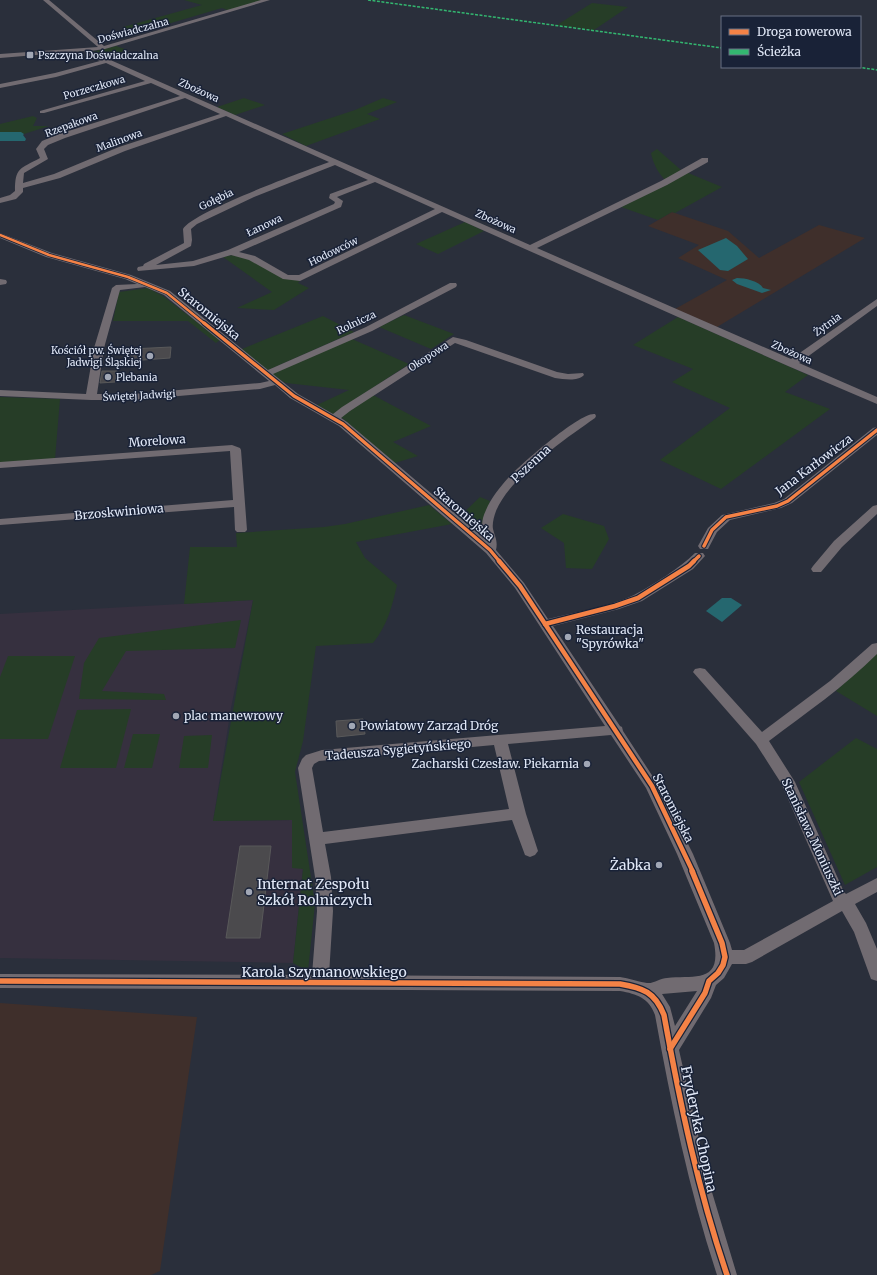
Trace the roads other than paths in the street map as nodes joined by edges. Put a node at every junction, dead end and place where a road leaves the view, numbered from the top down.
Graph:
1 (46, 0) edge
2 (267, 0) edge
3 (103, 48) junction
4 (87, 51) junction
5 (0, 56) edge
6 (106, 61) junction
7 (151, 81) junction
8 (2, 85) edge
9 (186, 96) junction
10 (42, 112) dead end
11 (226, 114) junction
12 (705, 160) dead end
13 (335, 162) junction
14 (374, 180) junction
15 (19, 187) junction
16 (0, 201) edge
17 (442, 209) junction
18 (0, 235) edge
19 (530, 248) junction
20 (231, 252) junction
21 (142, 269) junction
22 (128, 277) junction
23 (148, 284) junction
24 (452, 285) dead end
25 (877, 302) edge
26 (791, 364) junction
27 (266, 374) junction
28 (579, 375) dead end
29 (276, 382) junction
30 (0, 393) edge
31 (91, 397) junction
32 (875, 397) edge
33 (591, 416) dead end
34 (334, 419) junction
35 (877, 430) edge
36 (0, 465) edge
37 (239, 503) junction
38 (877, 508) edge
39 (0, 522) edge
40 (487, 524) junction
41 (241, 530) dead end
42 (468, 530) junction
43 (490, 550) junction
44 (817, 569) dead end
45 (545, 624) junction
46 (877, 647) edge
47 (700, 672) dead end
48 (617, 730) junction
49 (761, 740) junction
50 (500, 741) junction
51 (518, 814) junction
52 (317, 839) junction
53 (530, 851) dead end
54 (877, 884) edge
55 (844, 903) junction
56 (725, 957) junction
57 (877, 974) edge
58 (0, 981) edge
59 (708, 981) junction
60 (320, 983) junction
61 (648, 991) junction
62 (670, 1049) junction
63 (727, 1275) edge

1 - 3 street
2 - 3 street, Doświadczalna
3 - 4 street, Doświadczalna
4 - 5 street, Doświadczalna
4 - 6 street, Zbożowa
6 - 7 street, Zbożowa
6 - 8 street
7 - 9 street, Zbożowa
7 - 10 street, Porzeczkowa
9 - 11 street, Zbożowa
9 - 15 street, Rzepakowa
11 - 13 street, Zbożowa
11 - 15 street, Malinowa
12 - 19 street
13 - 14 street, Zbożowa
13 - 21 street, Gołębia
14 - 17 street, Zbożowa
14 - 20 street, Łanowa
15 - 16 street, Rzepakowa
17 - 19 street, Zbożowa
17 - 20 street, Hodowców
18 - 22 street, Staromiejska
19 - 26 street, Zbożowa
20 - 21 street, Łanowa
21 - 22 street, Gołębia
22 - 23 street, Staromiejska
23 - 27 street, Staromiejska
23 - 31 street
24 - 27 street, Rolnicza
25 - 26 street, Żytnia
26 - 32 street, Zbożowa
27 - 29 street, Staromiejska
28 - 34 street, Okopowa
29 - 31 street, Świętej Jadwigi
29 - 34 street, Staromiejska
30 - 31 street, Świętej Jadwigi
33 - 40 street, Pszenna
34 - 42 street, Staromiejska
35 - 45 street, Jana Karłowicza
36 - 37 street, Morelowa
37 - 39 street, Brzoskwiniowa
37 - 41 street, Morelowa
38 - 44 street
40 - 42 street
40 - 43 street
42 - 43 street, Staromiejska
43 - 45 street, Staromiejska
45 - 48 street, Staromiejska
46 - 49 street
47 - 49 street, Stanisława Moniuszki
48 - 50 street, Tadeusza Sygietyńskiego
48 - 56 street, Staromiejska
49 - 55 street, Stanisława Moniuszki
50 - 51 street
50 - 52 street, Tadeusza Sygietyńskiego
51 - 52 street
51 - 53 street
52 - 60 street, Tadeusza Sygietyńskiego
54 - 55 street
55 - 56 street
55 - 57 street, Stanisława Moniuszki
56 - 59 street
58 - 60 street, Karola Szymanowskiego
59 - 61 street
59 - 62 street
60 - 61 street, Karola Szymanowskiego
61 - 62 street, Fryderyka Chopina
62 - 63 street, Fryderyka Chopina

